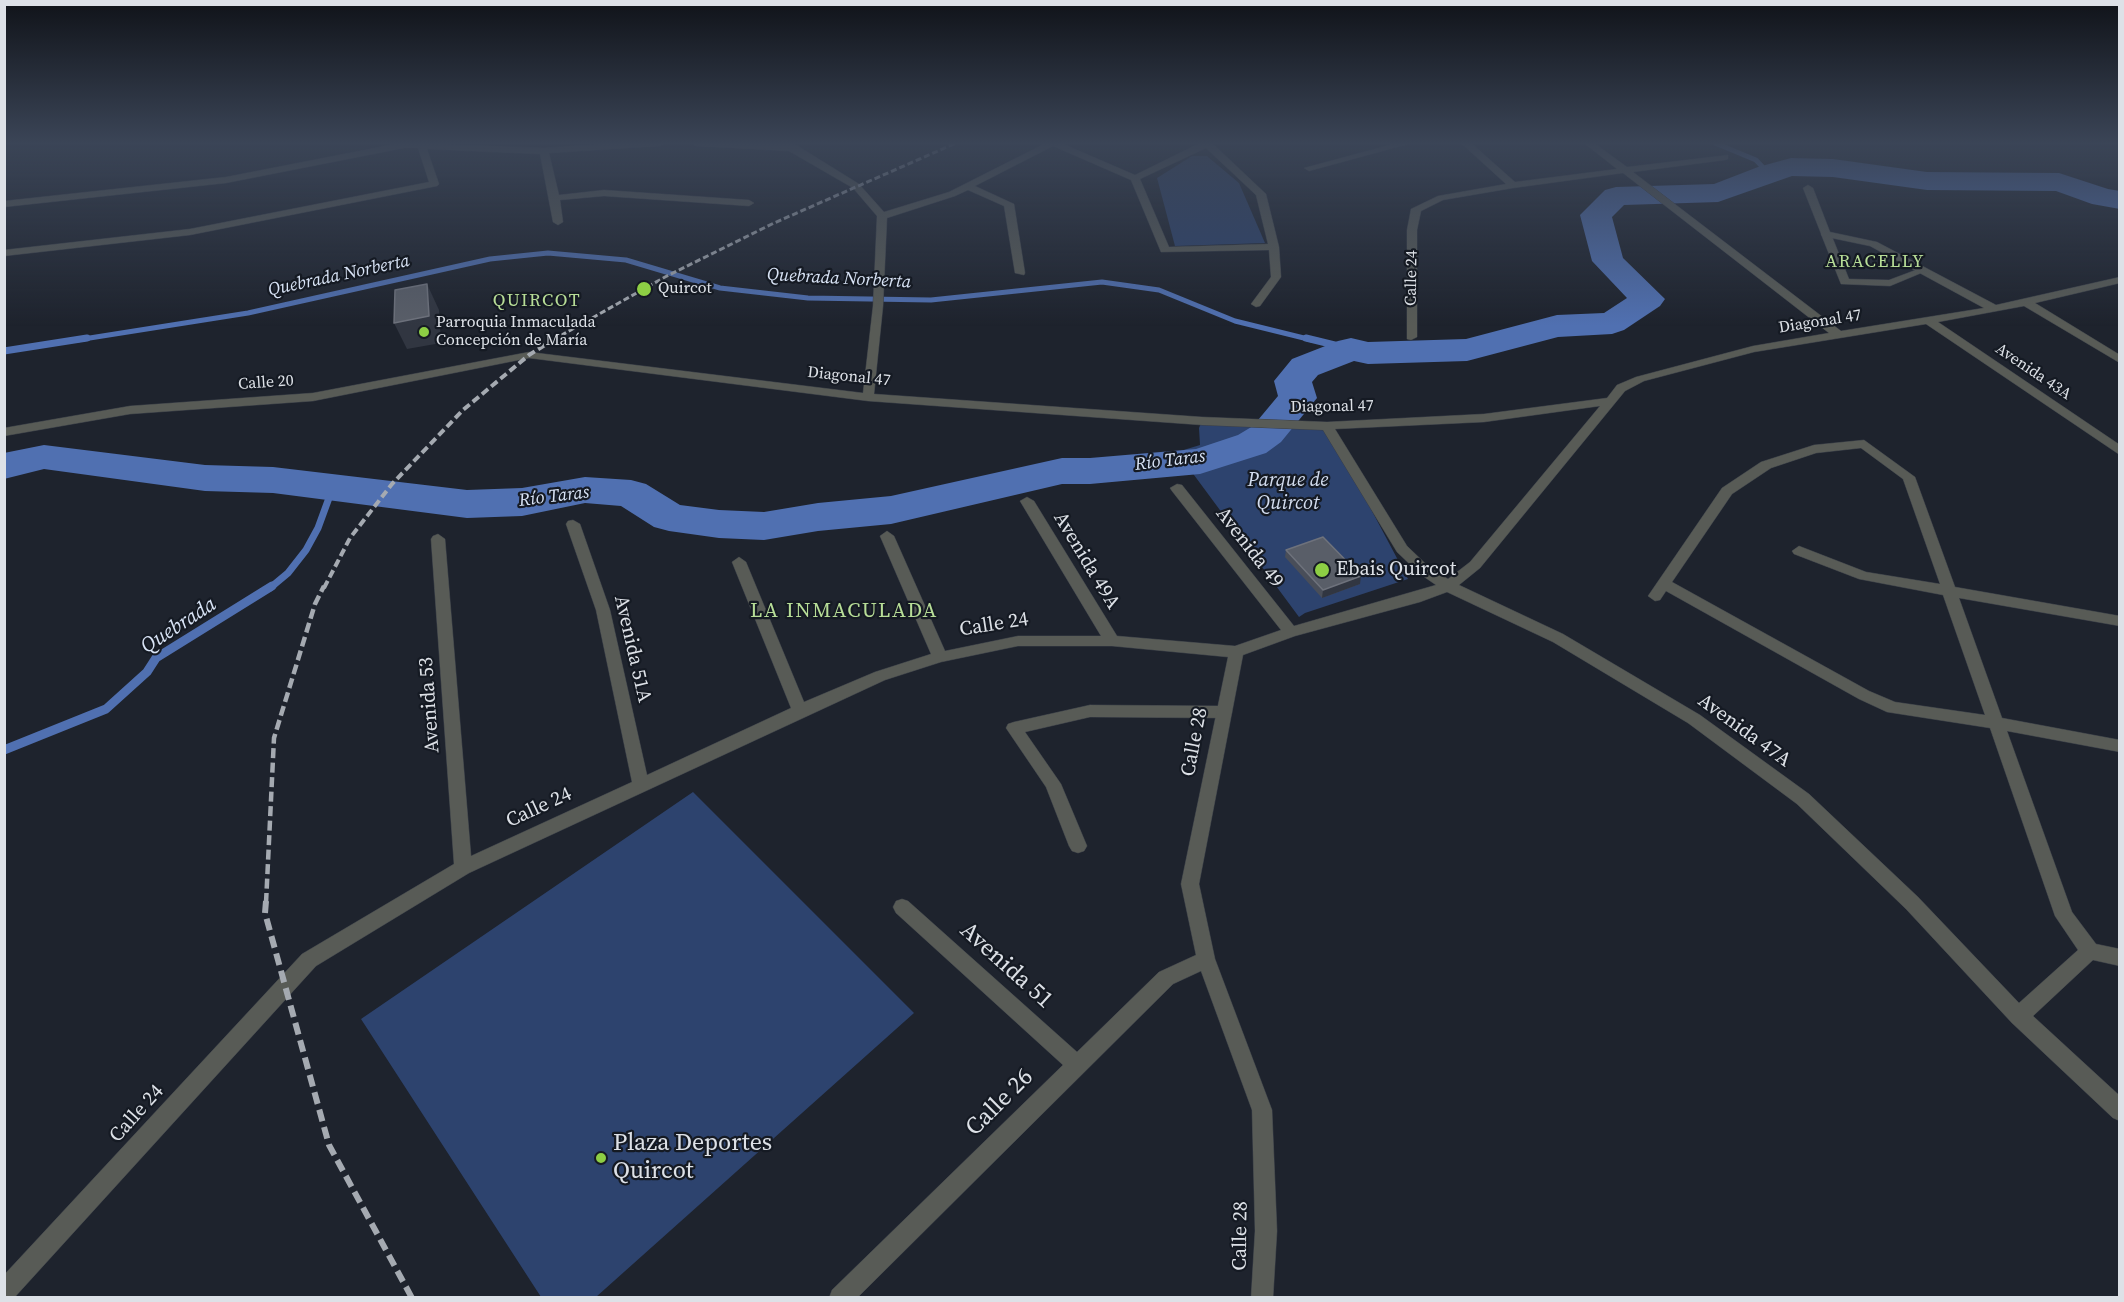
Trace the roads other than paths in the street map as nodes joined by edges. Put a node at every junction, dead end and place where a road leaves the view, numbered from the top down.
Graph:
1 (334, 204) edge
2 (556, 204) edge
3 (871, 204) edge
4 (921, 204) edge
5 (1009, 204) edge
6 (1146, 204) edge
7 (1263, 204) edge
8 (1428, 204) edge
9 (1670, 204) edge
10 (1814, 204) edge
11 (882, 216) junction
12 (558, 222) dead end
13 (1826, 234) junction
14 (1274, 247) junction
15 (4, 253) edge
16 (1921, 271) junction
17 (1020, 273) dead end
18 (2120, 280) edge
19 (2024, 301) junction
20 (1256, 304) dead end
21 (1995, 309) junction
22 (1928, 320) junction
23 (1840, 336) junction
24 (1411, 337) dead end
25 (529, 356) joint
26 (2120, 360) edge
27 (868, 397) junction
28 (1610, 401) junction
29 (1327, 426) junction
30 (4, 432) edge
31 (2120, 451) edge
32 (1177, 488) dead end
33 (1027, 501) dead end
34 (573, 524) dead end
35 (887, 536) dead end
36 (438, 539) dead end
37 (1799, 550) dead end
38 (739, 562) dead end
39 (1664, 583) junction
40 (1448, 586) junction
41 (1950, 592) junction
42 (1654, 596) dead end
43 (2120, 621) edge
44 (1291, 632) junction
45 (1112, 641) junction
46 (1236, 652) junction
47 (940, 657) junction
48 (800, 711) junction
49 (1224, 712) junction
50 (1996, 723) junction
51 (2120, 746) edge
52 (641, 785) junction
53 (1078, 846) dead end
54 (464, 868) junction
55 (902, 907) dead end
56 (2090, 951) junction
57 (2120, 958) edge
58 (1206, 959) junction
59 (2019, 1016) junction
60 (1076, 1064) junction
61 (2120, 1111) edge
62 (4, 1293) edge
63 (840, 1298) edge
64 (1262, 1298) edge

1 - 15 street
2 - 12 street
3 - 11 street
4 - 11 street
5 - 17 street
6 - 14 street
7 - 14 street
8 - 24 street, Calle 24
9 - 23 street
10 - 13 street
11 - 27 street
13 - 16 street
13 - 16 street
14 - 20 street
16 - 21 street
18 - 19 street, Diagonal 47
19 - 21 street, Diagonal 47
19 - 26 street
21 - 22 street, Diagonal 47
22 - 23 street, Diagonal 47
22 - 31 street, Avenida 43A
23 - 28 street, Diagonal 47
25 - 27 street, Diagonal 47
25 - 30 street, Calle 20
27 - 29 street, Diagonal 47
28 - 29 street, Diagonal 47
28 - 40 street
29 - 40 street, Avenida 47A
32 - 44 street, Avenida 49
33 - 45 street, Avenida 49A
34 - 52 street, Avenida 51A
35 - 47 street
36 - 54 street, Avenida 53
37 - 41 street
38 - 48 street
39 - 41 street
39 - 42 street
39 - 50 street
40 - 44 street
40 - 59 street, Avenida 47A
41 - 43 street
41 - 50 street
44 - 46 street
45 - 46 street, Calle 24
45 - 47 street, Calle 24
46 - 49 street, Calle 28
47 - 48 street, Calle 24
48 - 52 street, Calle 24
49 - 53 street
49 - 58 street, Calle 28
50 - 51 street
50 - 56 street
52 - 54 street, Calle 24
54 - 62 street, Calle 24
55 - 60 street, Avenida 51
56 - 57 street
56 - 59 street
58 - 60 street, Calle 26
58 - 64 street, Calle 28
59 - 61 street, Avenida 47A
60 - 63 street, Calle 26

